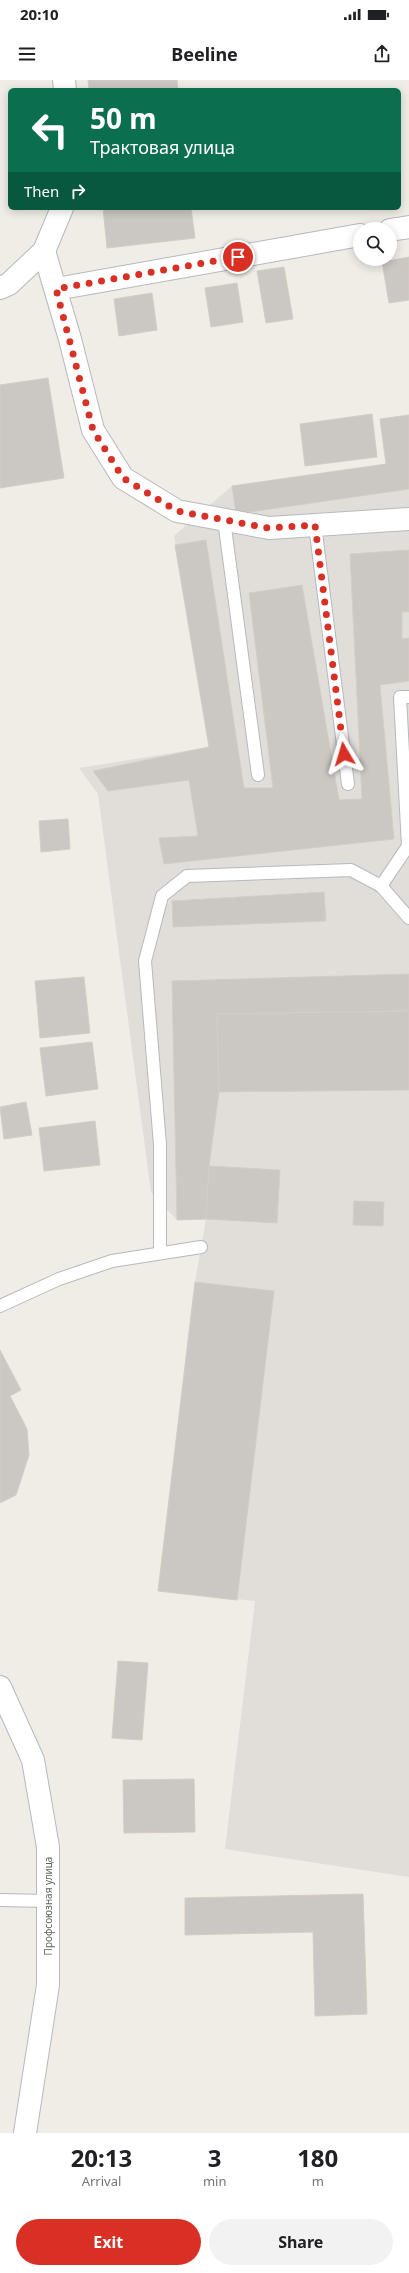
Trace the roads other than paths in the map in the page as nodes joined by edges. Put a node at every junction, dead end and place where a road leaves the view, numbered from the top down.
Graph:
1 (61, 210) edge
2 (409, 227) edge
3 (397, 229) edge
4 (353, 236) edge
5 (44, 251) junction
6 (0, 288) edge
7 (56, 289) junction
8 (409, 519) edge
9 (224, 520) junction
10 (315, 525) junction
11 (409, 697) edge
12 (258, 776) dead end
13 (348, 784) dead end
14 (381, 886) junction
15 (409, 918) edge
16 (201, 1247) dead end
17 (160, 1252) junction
18 (0, 1306) edge
19 (2, 1697) edge
20 (0, 1900) edge
21 (48, 1900) junction
22 (25, 2133) edge

1 - 5 street
2 - 3 street
4 - 7 street
5 - 6 street
5 - 7 street
7 - 9 street
8 - 10 street
9 - 10 street
9 - 12 lane
10 - 13 lane
11 - 14 lane
14 - 15 lane
14 - 17 lane
16 - 17 lane
17 - 18 lane
19 - 21 street, Профсоюзная улица
20 - 21 lane
21 - 22 street, Профсоюзная улица

